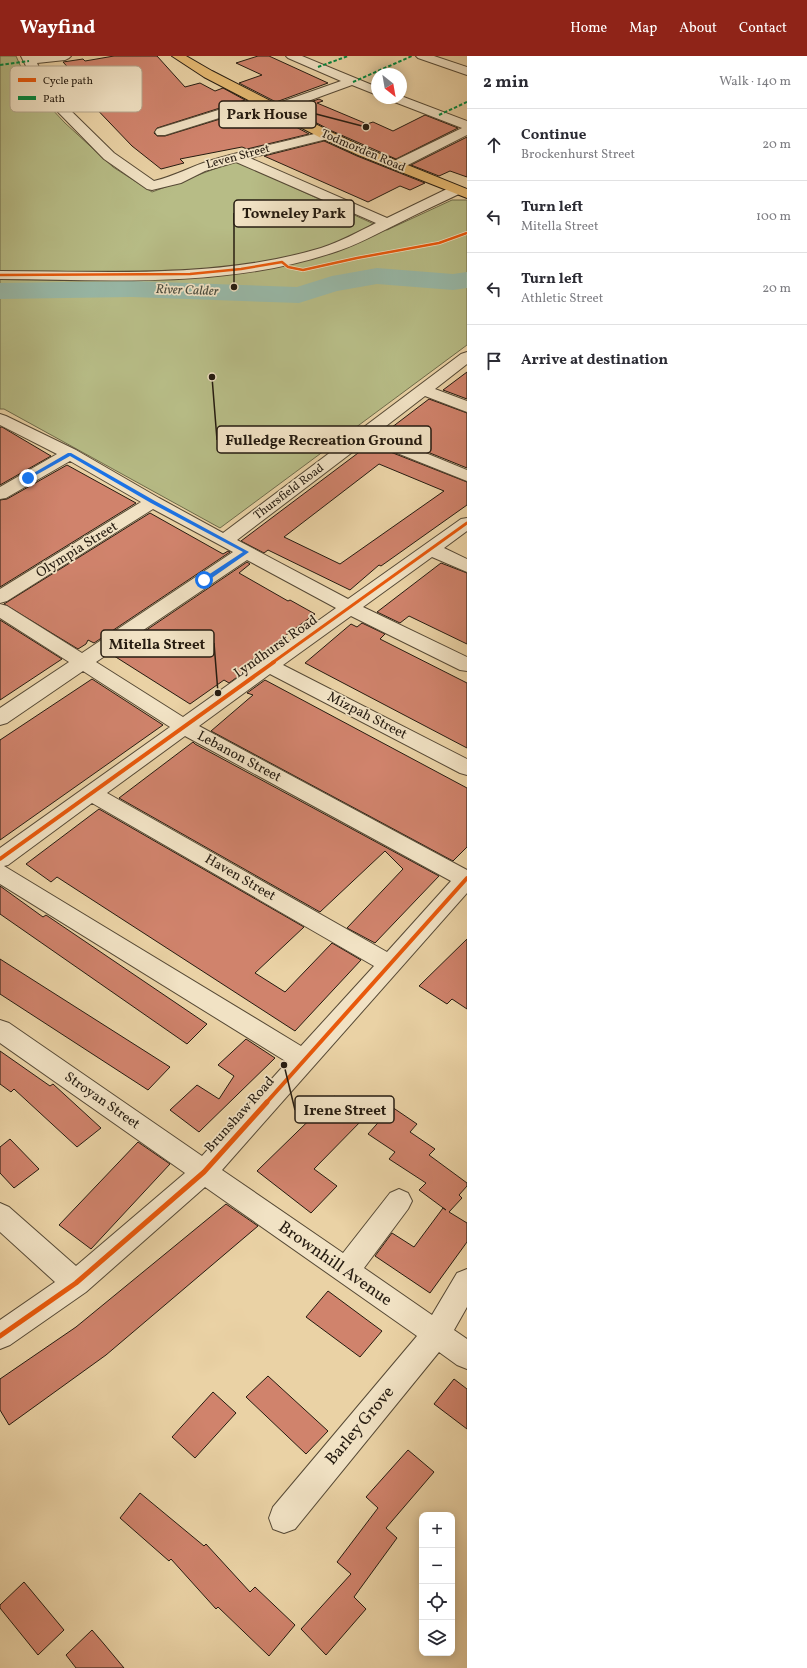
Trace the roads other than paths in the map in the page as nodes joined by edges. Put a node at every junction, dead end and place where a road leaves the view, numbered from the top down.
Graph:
1 (65, 56) edge
2 (178, 56) edge
3 (292, 56) edge
4 (432, 57) edge
5 (28, 58) edge
6 (467, 71) edge
7 (352, 81) junction
8 (371, 89) edge
9 (260, 102) junction
10 (407, 102) edge
11 (274, 109) junction
12 (65, 112) edge
13 (467, 125) edge
14 (467, 130) edge
15 (161, 132) dead end
16 (326, 135) junction
17 (236, 157) junction
18 (397, 166) junction
19 (462, 192) edge
20 (387, 223) junction
21 (0, 275) edge
22 (467, 357) edge
23 (424, 390) junction
24 (467, 407) edge
25 (0, 419) edge
26 (365, 434) junction
27 (70, 454) junction
28 (467, 476) edge
29 (0, 494) edge
30 (153, 502) junction
31 (467, 522) edge
32 (225, 540) junction
33 (430, 549) junction
34 (246, 552) junction
35 (467, 566) edge
36 (0, 597) edge
37 (350, 608) junction
38 (0, 610) edge
39 (82, 662) junction
40 (268, 665) junction
41 (467, 665) edge
42 (0, 718) edge
43 (183, 726) junction
44 (467, 768) edge
45 (92, 793) junction
46 (0, 859) edge
47 (0, 873) edge
48 (466, 879) edge
49 (389, 964) junction
50 (0, 1030) edge
51 (304, 1060) junction
52 (204, 1172) junction
53 (399, 1201) dead end
54 (0, 1215) edge
55 (346, 1271) junction
56 (467, 1282) edge
57 (76, 1283) junction
58 (436, 1334) junction
59 (0, 1336) edge
60 (467, 1355) edge
61 (284, 1518) dead end

1 - 5 street
2 - 9 highway, Todmorden Road
3 - 7 street
4 - 6 street
7 - 8 street
7 - 11 street
9 - 11 highway, Todmorden Road
9 - 15 street
10 - 13 street
11 - 16 highway, Todmorden Road
12 - 17 street, Leven Street
14 - 18 street
16 - 17 street, Leven Street
16 - 18 highway, Todmorden Road
17 - 20 street
18 - 19 highway, Todmorden Road
19 - 20 street
20 - 21 street
22 - 23 street, Thursfield Road
23 - 24 street
23 - 26 street, Thursfield Road
25 - 27 street
26 - 28 street
26 - 32 street, Thursfield Road
27 - 29 street
27 - 30 street
30 - 32 street
30 - 36 street, Olympia Street
31 - 33 street, Lyndhurst Road
32 - 34 street
33 - 35 street
33 - 37 street, Lyndhurst Road
34 - 37 street
34 - 39 street
37 - 40 street, Lyndhurst Road
37 - 41 street
38 - 39 street, Lebanon Street
39 - 42 street
39 - 43 street, Lebanon Street
40 - 43 street, Lyndhurst Road
40 - 44 street, Mizpah Street
43 - 45 street, Lyndhurst Road
43 - 48 street, Lebanon Street
45 - 46 street, Lyndhurst Road
45 - 49 street, Haven Street
47 - 51 street
48 - 49 street, Brunshaw Road
49 - 51 street, Brunshaw Road
50 - 52 street, Stroyan Street
51 - 52 street, Brunshaw Road
52 - 55 street, Brownhill Avenue
52 - 57 street, Brunshaw Road
53 - 55 street
54 - 57 street
55 - 58 street, Brownhill Avenue
56 - 58 street, Barley Grove
57 - 59 street, Brunshaw Road
58 - 60 street, Brownhill Avenue
58 - 61 street, Barley Grove

